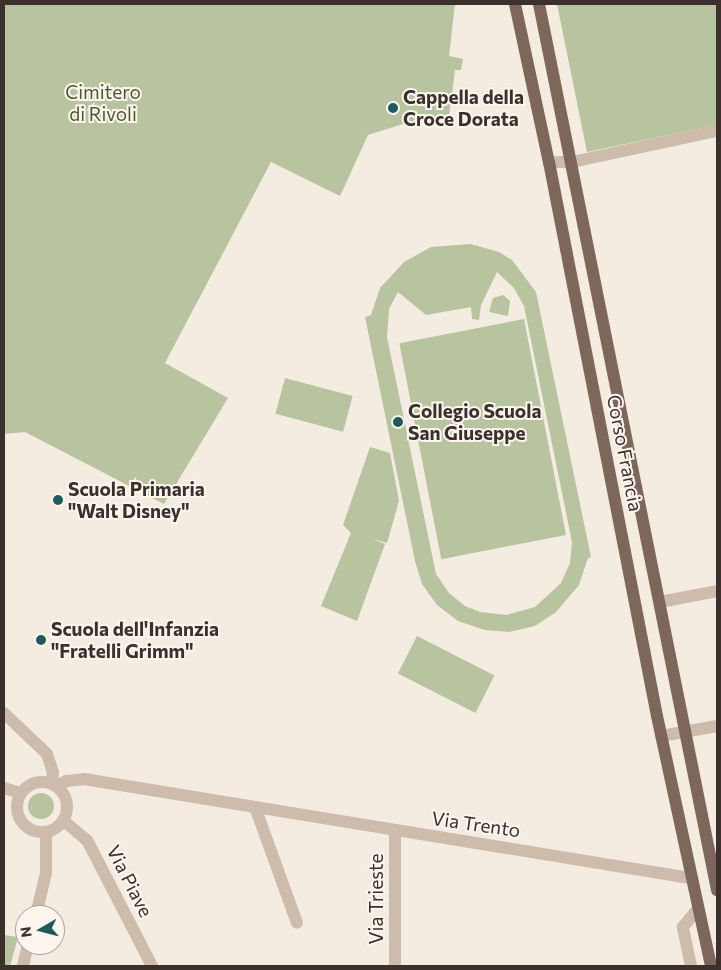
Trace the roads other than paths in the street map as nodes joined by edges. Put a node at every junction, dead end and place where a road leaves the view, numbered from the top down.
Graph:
1 (515, 4) edge
2 (540, 4) edge
3 (717, 132) edge
4 (549, 162) junction
5 (572, 162) junction
6 (717, 592) edge
7 (660, 602) junction
8 (4, 713) edge
9 (717, 726) edge
10 (685, 732) junction
11 (661, 736) junction
12 (54, 785) junction
13 (4, 788) edge
14 (20, 793) junction
15 (255, 808) junction
16 (64, 821) junction
17 (395, 831) junction
18 (46, 833) junction
19 (690, 878) junction
20 (717, 890) edge
21 (38, 905) edge
22 (697, 910) junction
23 (297, 923) dead end
24 (152, 966) edge
25 (395, 966) edge
26 (691, 966) edge
27 (710, 966) edge

1 - 4 main road, Corso Francia
2 - 5 main road, Corso Francia
3 - 5 street
4 - 5 street
4 - 11 main road, Corso Francia
5 - 7 main road, Corso Francia
6 - 7 street
7 - 10 main road, Corso Francia
8 - 12 street
9 - 10 street
10 - 11 street
10 - 20 main road, Corso Francia
11 - 19 main road, Corso Francia
12 - 14 street
12 - 15 street, Via Trento
12 - 16 street
13 - 14 street
14 - 18 street
15 - 17 street, Via Trento
15 - 23 street
16 - 18 street
16 - 24 street, Via Piave
17 - 19 street, Via Trento
17 - 25 street, Via Trieste
18 - 21 street
19 - 22 main road, Corso Francia
22 - 26 street
22 - 27 main road, Corso Francia

